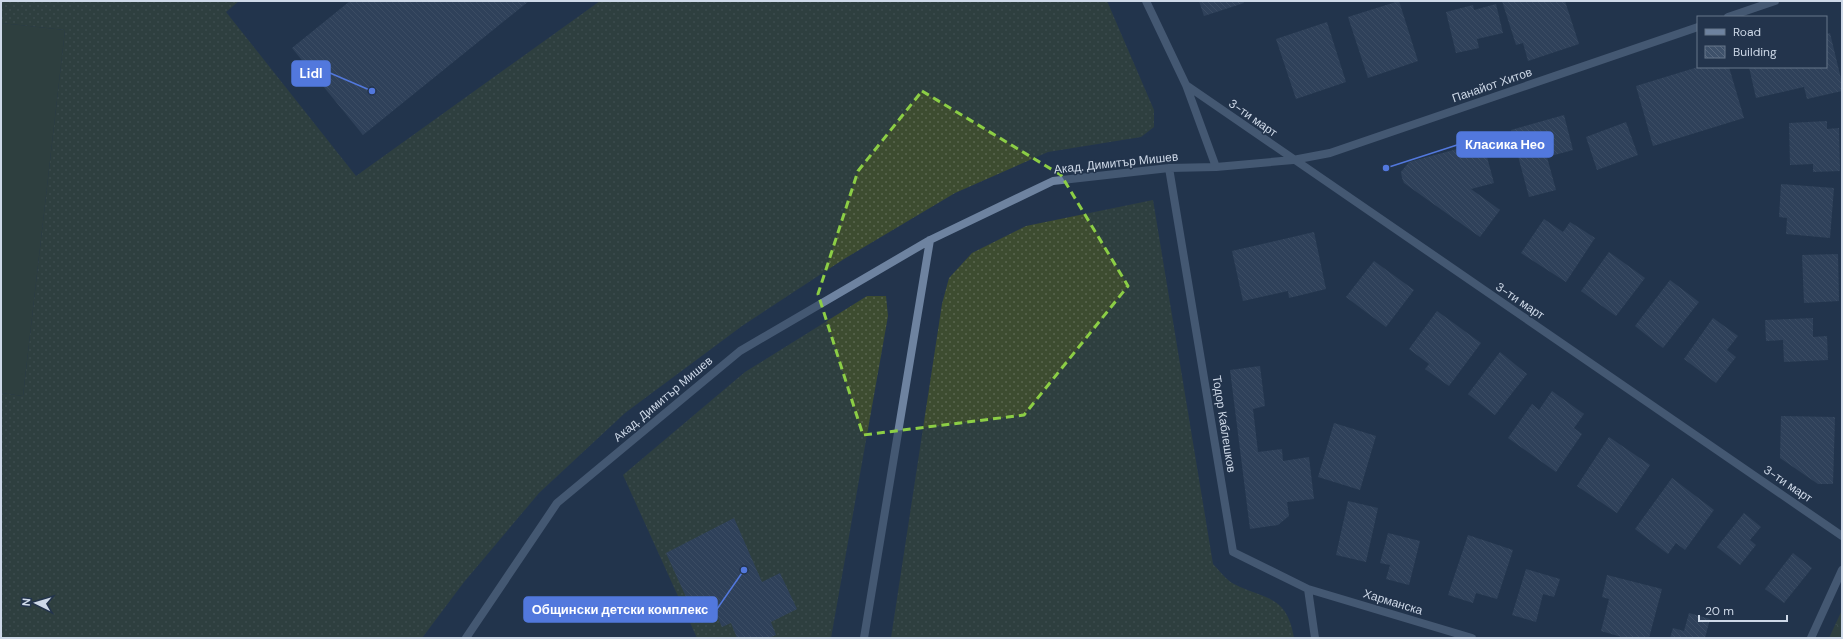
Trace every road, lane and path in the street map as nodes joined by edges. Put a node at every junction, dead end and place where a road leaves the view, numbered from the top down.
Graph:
1 (1146, 1) edge
2 (1775, 1) edge
3 (1731, 16) edge
4 (1697, 27) edge
5 (1186, 85) junction
6 (1293, 160) junction
7 (1216, 167) junction
8 (1169, 168) junction
9 (930, 240) junction
10 (1842, 536) edge
11 (1842, 570) edge
12 (1308, 589) junction
13 (466, 638) edge
14 (864, 638) edge
15 (1315, 638) edge
16 (1472, 638) edge
17 (1811, 638) edge

1 - 5 street, 3-ти март
2 - 3 street
4 - 6 street, Панайот Хитов
5 - 6 street, 3-ти март
5 - 7 street, 3-ти март
6 - 7 street, Акад. Димитър Мишев
6 - 10 street, 3-ти март
7 - 8 street, Акад. Димитър Мишев
8 - 9 street, Акад. Димитър Мишев
8 - 12 street, Тодор Каблешков
9 - 13 street, Акад. Димитър Мишев
9 - 14 street
11 - 17 street
12 - 15 street
12 - 16 street, Харманска

